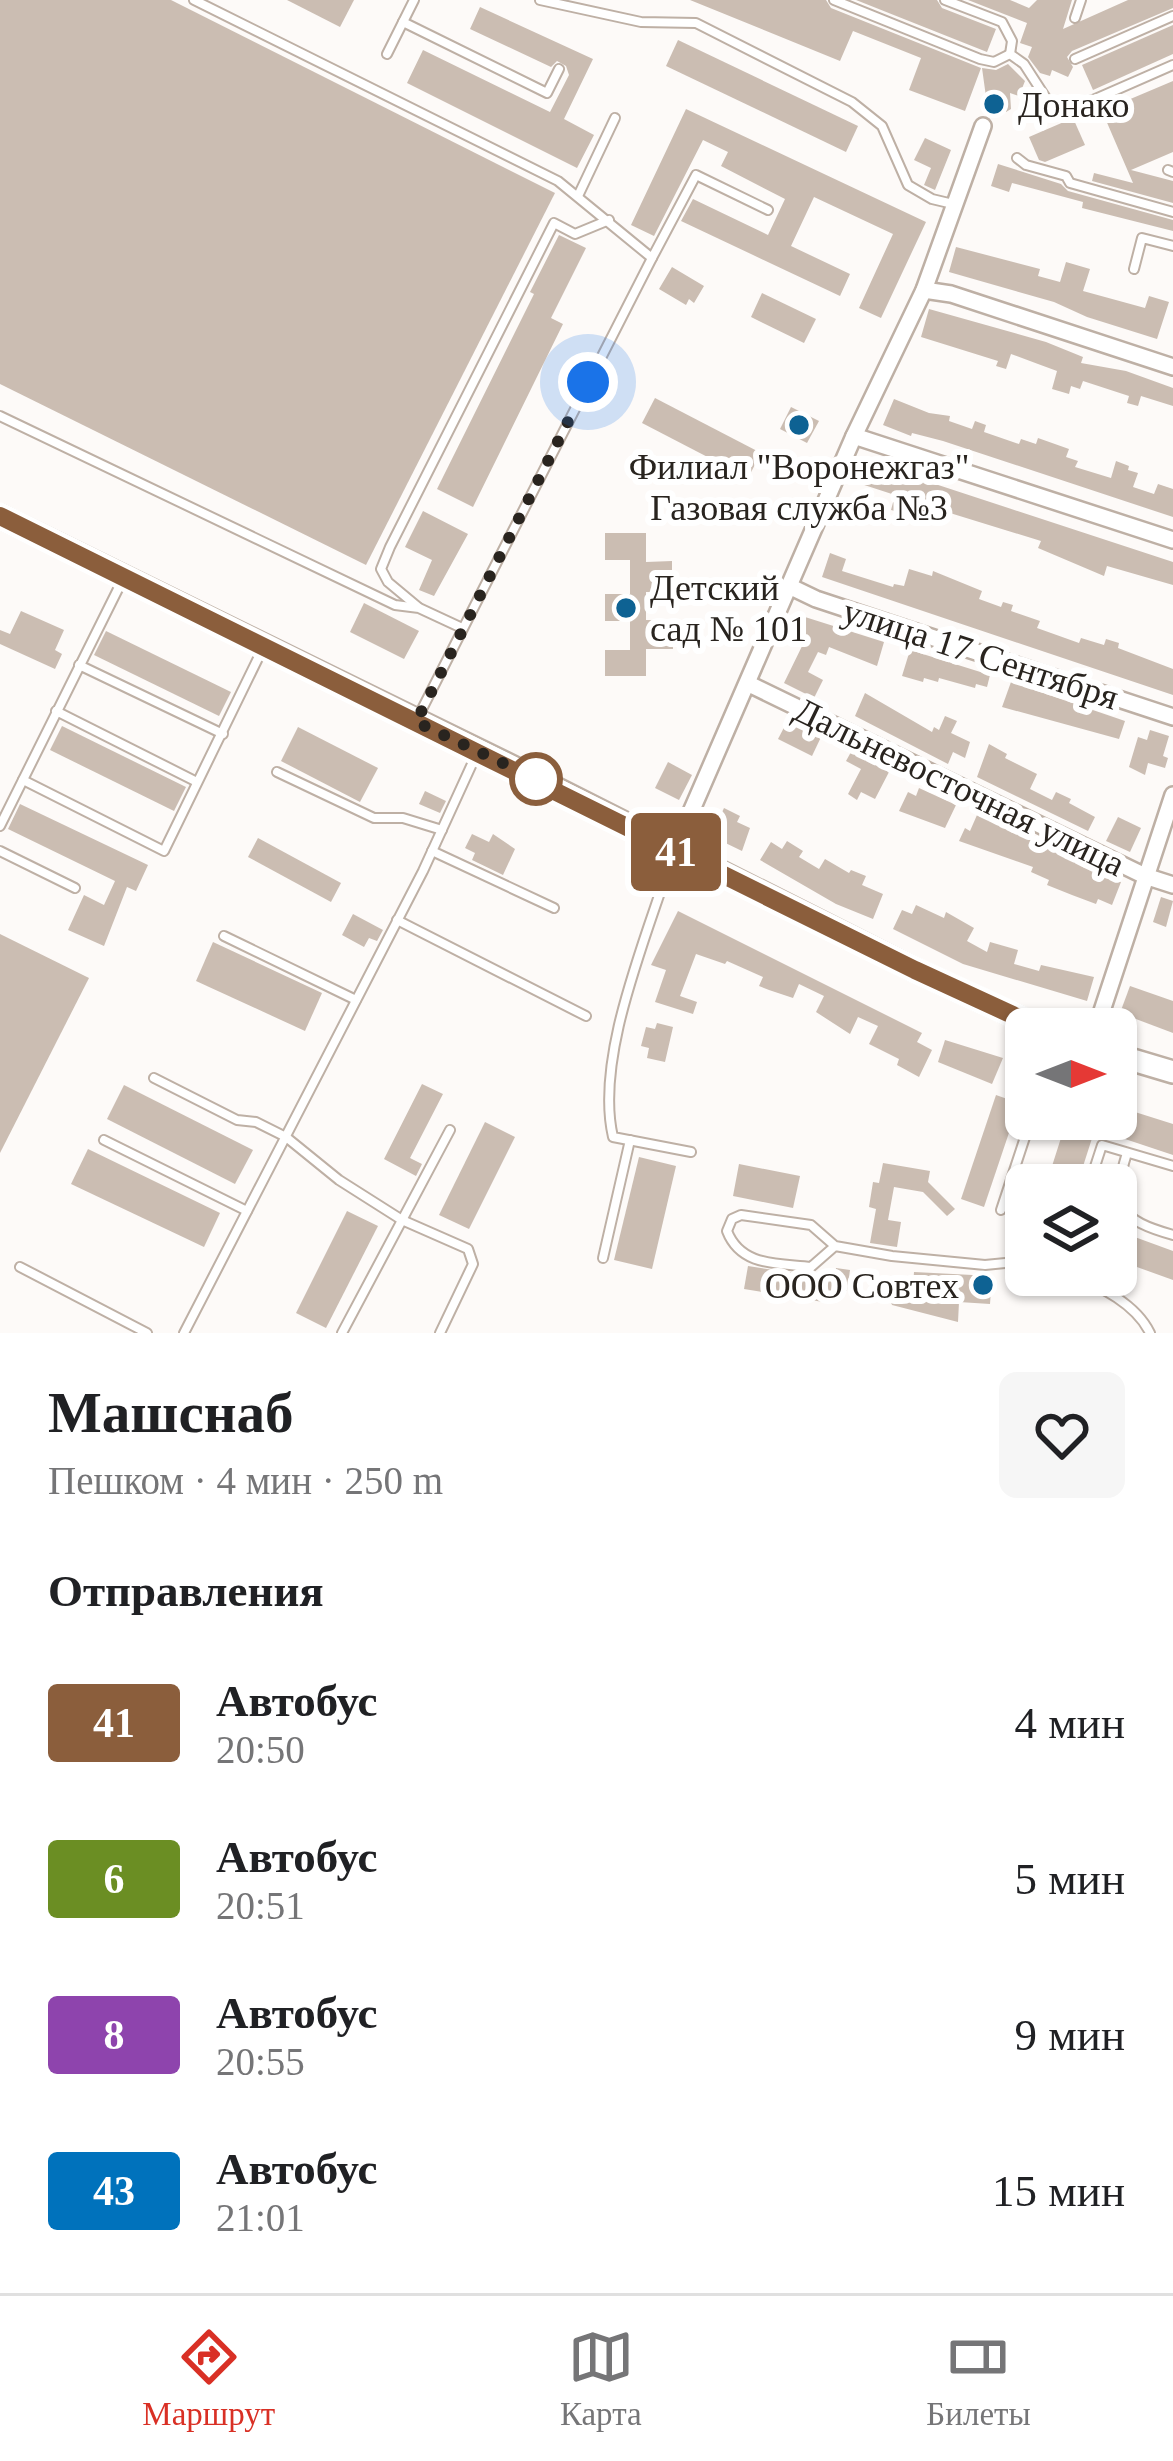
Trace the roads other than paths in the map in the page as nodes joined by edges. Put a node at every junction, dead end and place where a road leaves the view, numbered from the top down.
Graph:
1 (194, 0) edge
2 (414, 0) edge
3 (540, 0) edge
4 (834, 0) edge
5 (945, 0) edge
6 (1081, 0) edge
7 (1173, 16) edge
8 (1075, 18) dead end
9 (403, 22) junction
10 (387, 54) dead end
11 (1010, 54) junction
12 (1075, 59) dead end
13 (1173, 64) edge
14 (559, 70) dead end
15 (1074, 103) dead end
16 (1055, 112) dead end
17 (615, 118) dead end
18 (983, 126) dead end
19 (1017, 158) dead end
20 (578, 196) junction
21 (955, 204) junction
22 (768, 210) dead end
23 (1173, 212) edge
24 (609, 220) junction
25 (1173, 246) edge
26 (652, 258) junction
27 (1134, 269) dead end
28 (924, 290) junction
29 (1173, 367) edge
30 (0, 416) edge
31 (854, 436) junction
32 (0, 516) edge
33 (1173, 540) edge
34 (124, 577) junction
35 (790, 587) junction
36 (419, 608) junction
37 (462, 628) junction
38 (263, 647) junction
39 (79, 665) junction
40 (749, 684) junction
41 (56, 712) junction
42 (1173, 717) edge
43 (416, 722) junction
44 (224, 734) junction
45 (478, 752) junction
46 (277, 772) dead end
47 (23, 780) junction
48 (197, 782) junction
49 (1173, 795) edge
50 (0, 826) edge
51 (442, 830) junction
52 (0, 851) edge
53 (432, 851) junction
54 (674, 851) junction
55 (1145, 876) junction
56 (1173, 885) edge
57 (75, 888) dead end
58 (554, 908) dead end
59 (398, 920) junction
60 (224, 936) dead end
61 (356, 1000) junction
62 (1103, 1008) edge
63 (1005, 1011) edge
64 (586, 1016) dead end
65 (1137, 1061) edge
66 (1173, 1072) edge
67 (154, 1078) dead end
68 (450, 1130) dead end
69 (286, 1136) junction
70 (104, 1140) dead end
71 (630, 1140) junction
72 (1024, 1140) edge
73 (692, 1152) dead end
74 (1127, 1154) junction
75 (1096, 1164) edge
76 (1173, 1166) edge
77 (1001, 1210) dead end
78 (247, 1211) junction
79 (402, 1220) junction
80 (1173, 1235) edge
81 (835, 1246) junction
82 (603, 1258) dead end
83 (1005, 1263) edge
84 (20, 1267) dead end
85 (1111, 1296) edge
86 (146, 1333) edge
87 (184, 1333) edge
88 (342, 1333) edge
89 (440, 1333) edge
90 (1150, 1333) edge

1 - 20 lane
2 - 9 lane
3 - 21 lane
4 - 11 lane
5 - 11 lane
6 - 8 lane
7 - 12 lane
9 - 10 lane
9 - 14 lane
11 - 16 lane
13 - 15 lane
17 - 20 lane
18 - 21 street
19 - 23 lane
20 - 24 lane
21 - 28 street
22 - 26 lane
24 - 26 lane
24 - 36 lane
25 - 27 lane
26 - 37 lane
28 - 29 street
28 - 31 street
30 - 36 lane
31 - 33 street
31 - 35 street
32 - 34 main road
34 - 38 main road
34 - 39 lane
35 - 40 street
35 - 42 street, улица 17 Сентября
36 - 37 lane
37 - 43 lane
38 - 43 main road
38 - 44 lane
39 - 41 lane
39 - 44 lane
40 - 54 street
40 - 55 street, Дальневосточная улица
41 - 47 lane
41 - 48 lane
43 - 45 main road
44 - 48 lane
45 - 51 lane
45 - 54 main road
46 - 51 lane
47 - 48 lane
47 - 50 lane
49 - 55 street
51 - 53 lane
52 - 57 lane
53 - 58 lane
53 - 59 lane
54 - 63 main road
54 - 71 lane
55 - 56 street, Дальневосточная улица
55 - 62 street
59 - 61 lane
59 - 64 lane
60 - 61 lane
61 - 69 lane
65 - 66 main road
67 - 69 lane
68 - 79 lane
69 - 78 lane
69 - 79 lane
70 - 78 lane
71 - 73 lane
71 - 82 lane
72 - 77 lane
74 - 75 lane
74 - 76 lane
74 - 80 lane
78 - 87 lane
79 - 88 lane
79 - 89 lane
81 - 81 lane
81 - 83 lane
84 - 86 lane
85 - 90 lane

